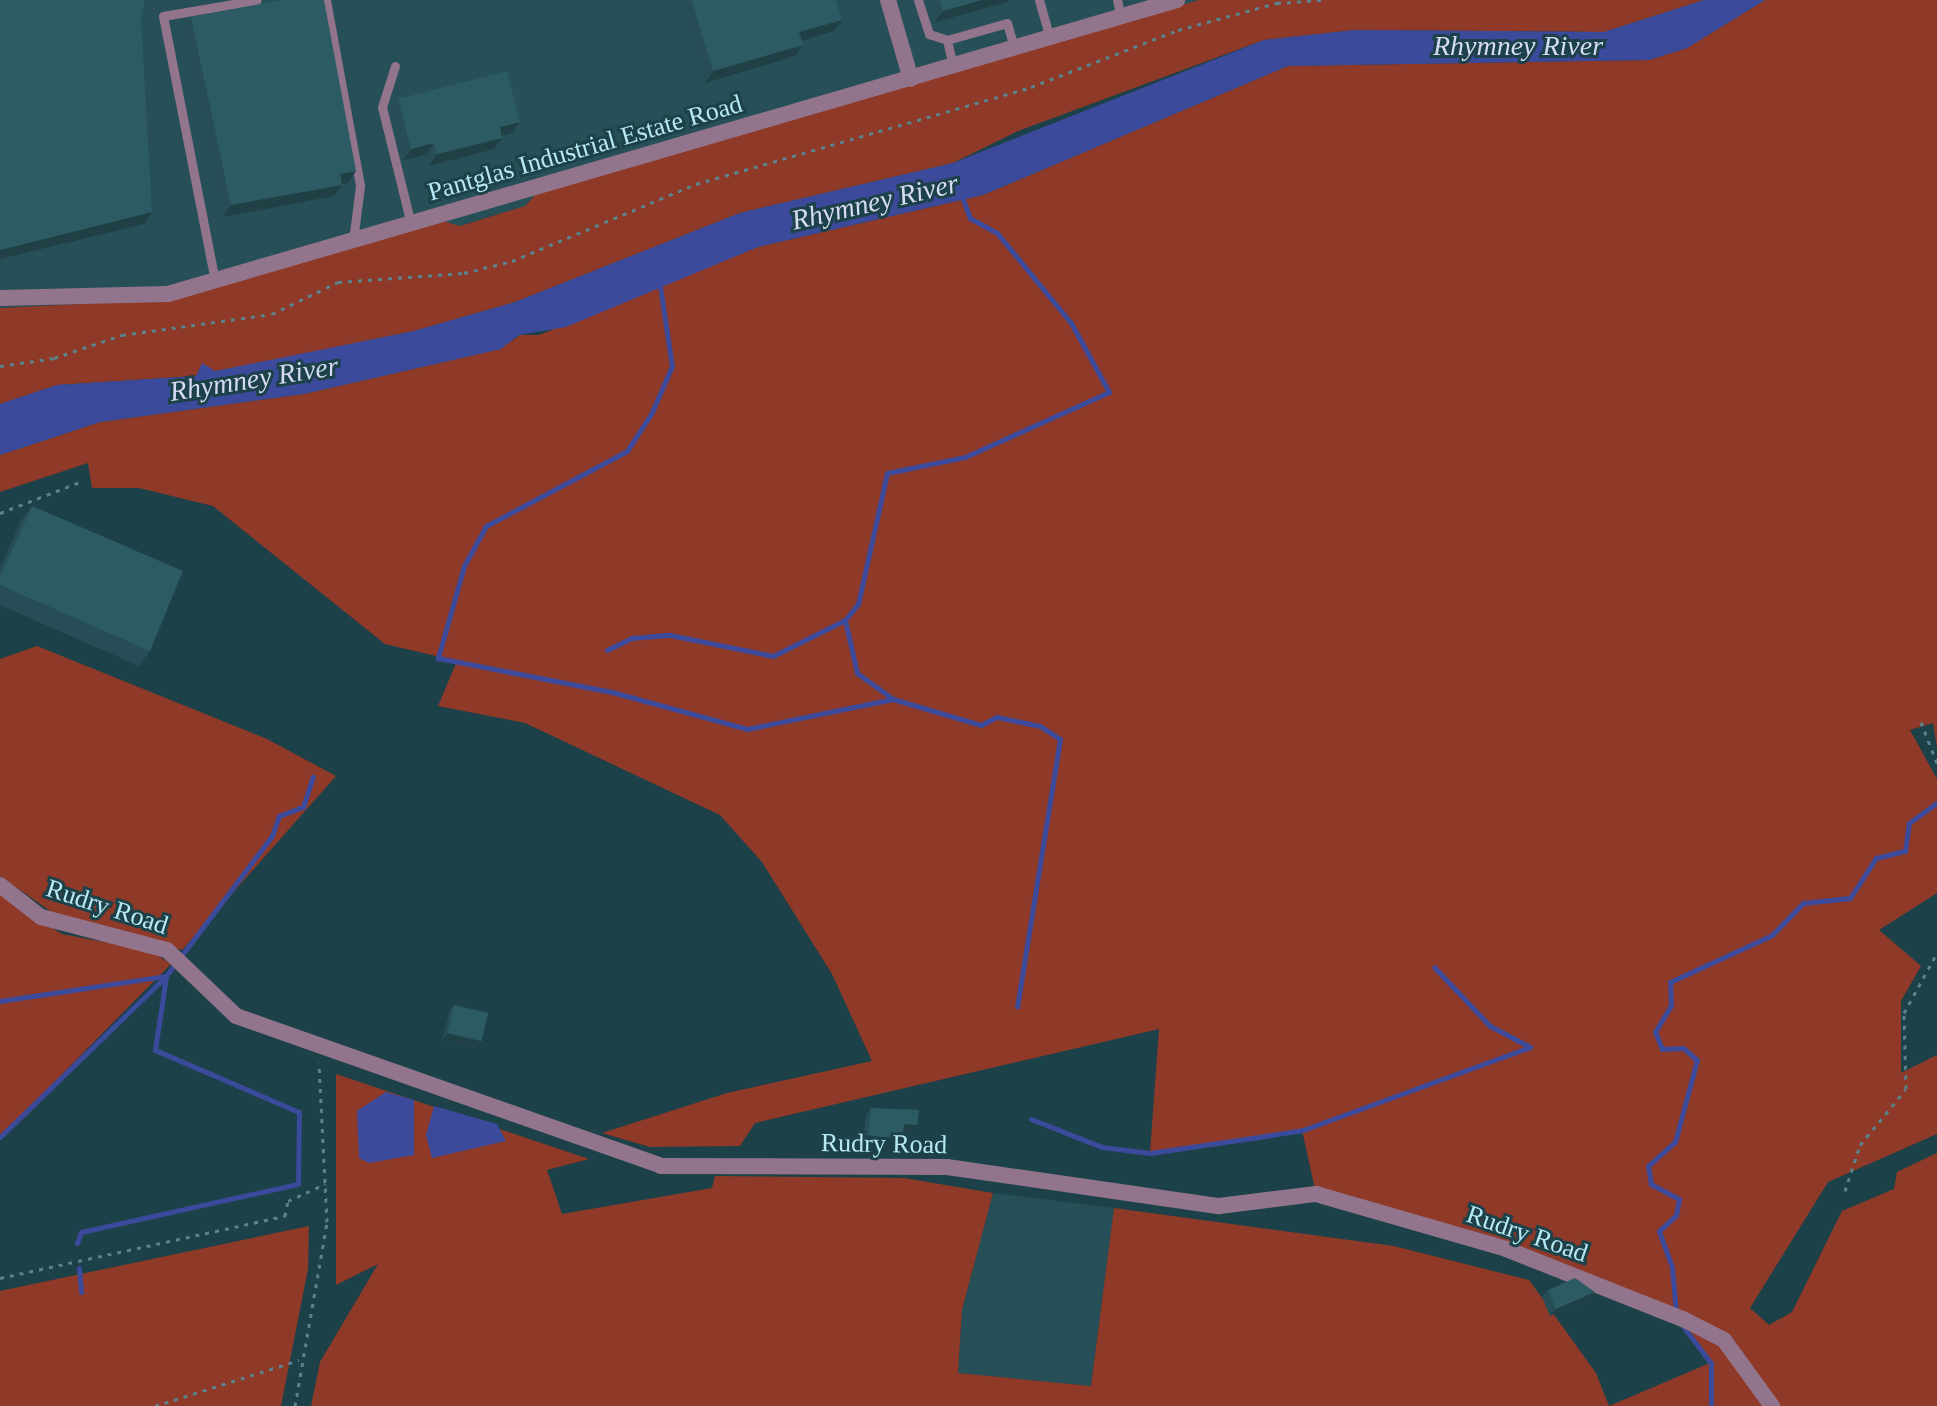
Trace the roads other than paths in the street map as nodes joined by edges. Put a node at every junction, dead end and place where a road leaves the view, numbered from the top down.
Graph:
1 (257, 0) edge
2 (326, 0) edge
3 (888, 0) edge
4 (918, 0) edge
5 (1039, 0) edge
6 (1117, 0) edge
7 (1177, 0) edge
8 (1121, 17) junction
9 (1050, 38) junction
10 (947, 40) junction
11 (1014, 48) junction
12 (395, 66) dead end
13 (953, 66) junction
14 (911, 79) junction
15 (411, 224) junction
16 (353, 241) junction
17 (215, 281) junction
18 (0, 298) edge
19 (0, 885) edge
20 (1772, 1406) edge

1 - 17 lane
2 - 16 lane
3 - 14 street
4 - 10 lane
5 - 9 lane
6 - 8 lane
7 - 8 street, Pantglas Industrial Estate Road
8 - 9 street, Pantglas Industrial Estate Road
9 - 11 street, Pantglas Industrial Estate Road
10 - 11 lane
10 - 13 lane
11 - 13 street, Pantglas Industrial Estate Road
12 - 15 lane
13 - 14 street, Pantglas Industrial Estate Road
14 - 15 street, Pantglas Industrial Estate Road
15 - 16 street, Pantglas Industrial Estate Road
16 - 17 street, Pantglas Industrial Estate Road
17 - 18 street, Pantglas Industrial Estate Road
19 - 20 street, Rudry Road

